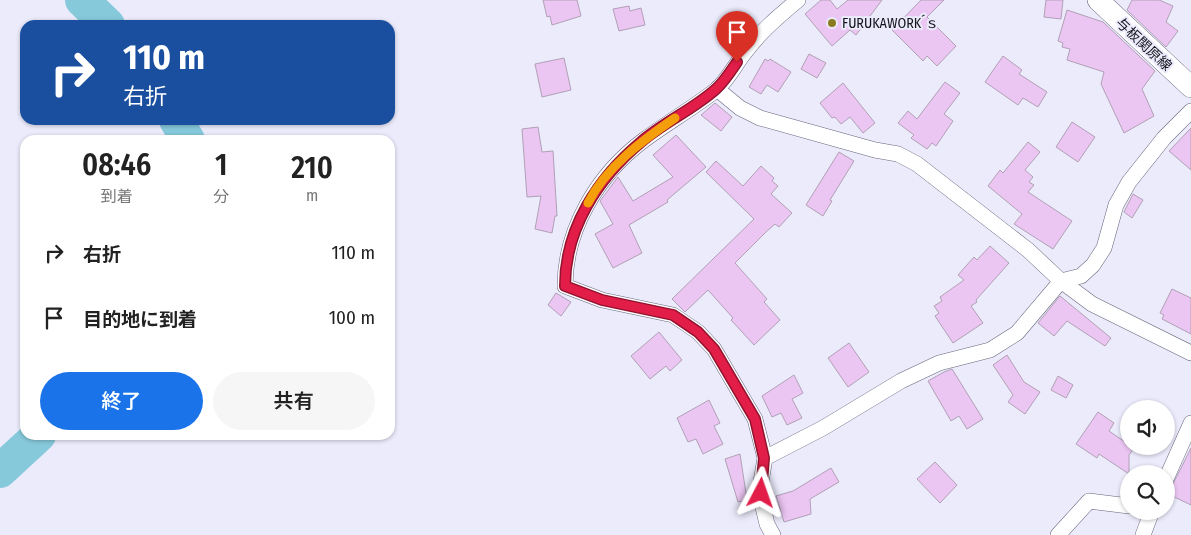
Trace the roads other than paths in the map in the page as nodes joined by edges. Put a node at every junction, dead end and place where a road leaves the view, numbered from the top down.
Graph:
1 (796, 0) edge
2 (1103, 2) edge
3 (1191, 87) edge
4 (717, 89) junction
5 (1191, 112) edge
6 (1061, 281) junction
7 (1191, 353) edge
8 (1191, 423) edge
9 (764, 458) junction
10 (1172, 465) edge
11 (1120, 505) edge
12 (1149, 520) edge
13 (773, 535) edge
14 (1058, 535) edge
15 (1143, 535) edge

1 - 4 street
2 - 3 main road, 与板関原線
4 - 6 street
4 - 9 street
5 - 6 street
6 - 7 street
6 - 9 street
8 - 10 street
9 - 13 street
11 - 14 street
12 - 15 street

